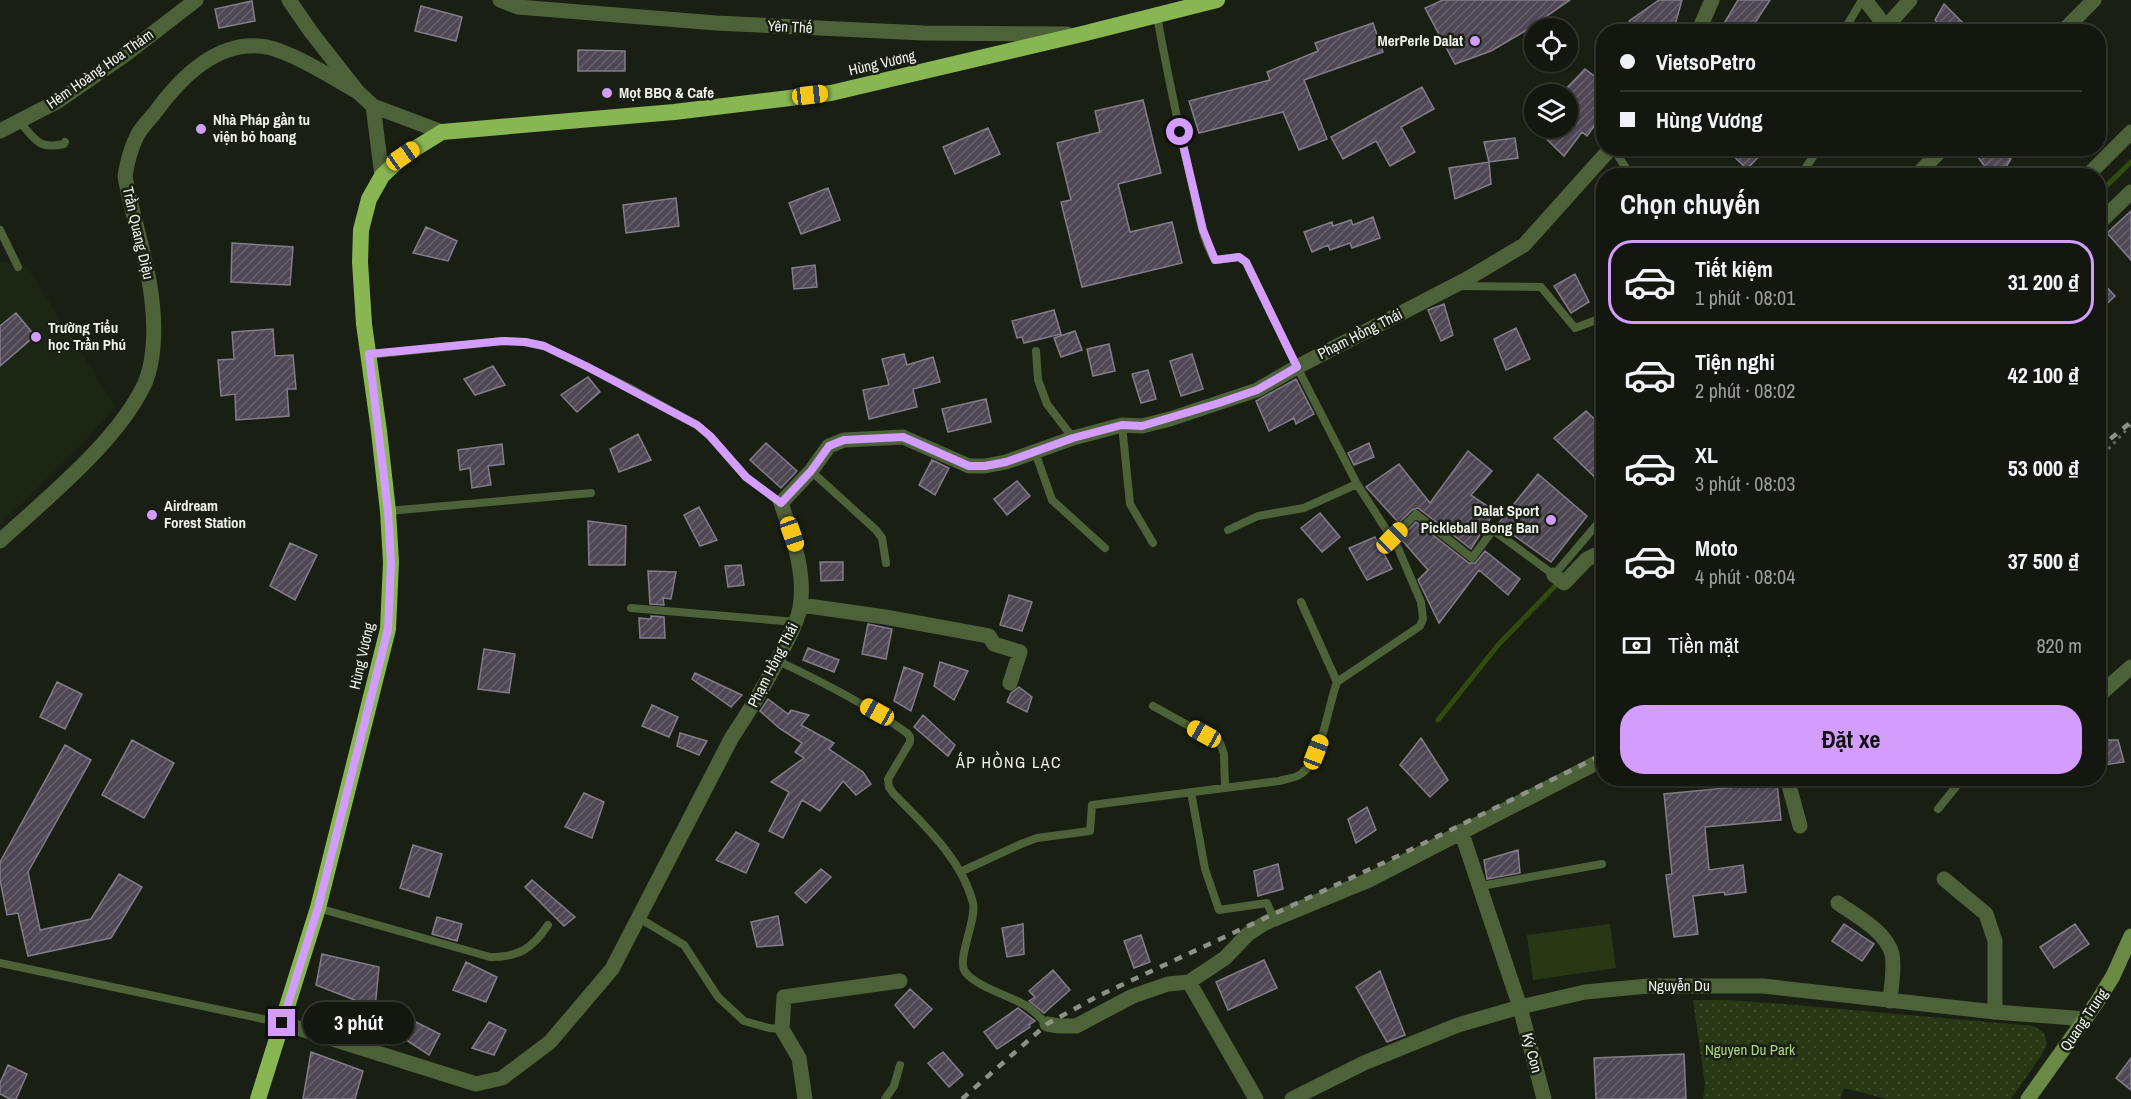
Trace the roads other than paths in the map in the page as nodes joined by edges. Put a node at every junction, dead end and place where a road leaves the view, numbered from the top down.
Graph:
1 (196, 0) edge
2 (289, 0) edge
3 (500, 0) edge
4 (1217, 0) edge
5 (1712, 0) edge
6 (1864, 0) edge
7 (1910, 0) edge
8 (2094, 0) edge
9 (1157, 16) junction
10 (1702, 24) edge
11 (1848, 24) edge
12 (1884, 24) edge
13 (1889, 24) edge
14 (2070, 24) edge
15 (1082, 34) junction
16 (358, 92) junction
17 (372, 106) junction
18 (19, 121) junction
19 (0, 131) edge
20 (442, 132) junction
21 (2131, 132) edge
22 (65, 141) dead end
23 (1605, 156) edge
24 (1935, 156) edge
25 (1924, 168) edge
26 (2095, 168) edge
27 (382, 176) junction
28 (2131, 192) edge
29 (2106, 216) edge
30 (0, 230) edge
31 (18, 267) dead end
32 (1452, 286) junction
33 (1596, 320) edge
34 (1036, 351) dead end
35 (369, 354) junction
36 (1297, 367) junction
37 (1122, 425) junction
38 (1073, 438) junction
39 (1035, 452) junction
40 (811, 471) junction
41 (1357, 484) junction
42 (591, 493) dead end
43 (781, 503) junction
44 (388, 511) junction
45 (1596, 527) edge
46 (1228, 530) dead end
47 (1392, 538) junction
48 (0, 541) edge
49 (1153, 543) dead end
50 (1105, 548) dead end
51 (1596, 554) edge
52 (886, 563) dead end
53 (1558, 578) junction
54 (1302, 602) dead end
55 (801, 605) junction
56 (631, 608) dead end
57 (796, 622) junction
58 (778, 661) junction
59 (2131, 667) edge
60 (1337, 682) junction
61 (1010, 683) dead end
62 (2106, 689) edge
63 (1154, 706) dead end
64 (1596, 763) edge
65 (1789, 786) edge
66 (1957, 786) edge
67 (1225, 788) junction
68 (1191, 792) junction
69 (1938, 809) dead end
70 (1800, 826) dead end
71 (1461, 831) junction
72 (1602, 864) dead end
73 (960, 872) junction
74 (1944, 879) dead end
75 (1481, 886) junction
76 (1838, 903) dead end
77 (318, 908) junction
78 (639, 918) junction
79 (1274, 919) junction
80 (548, 925) dead end
81 (2131, 936) edge
82 (0, 963) edge
83 (900, 981) dead end
84 (1189, 982) junction
85 (1890, 1001) junction
86 (1520, 1007) junction
87 (1995, 1012) junction
88 (2086, 1019) junction
89 (282, 1023) junction
90 (1047, 1024) joint
91 (782, 1029) junction
92 (900, 1065) dead end
93 (258, 1099) edge
94 (805, 1099) edge
95 (885, 1099) edge
96 (1256, 1099) edge
97 (1292, 1099) edge
98 (1544, 1099) edge
99 (2028, 1099) edge

1 - 18 street, Hẻm Hoàng Hoa Thám
2 - 16 street
3 - 15 street, Yên Thế
4 - 9 highway, Hùng Vương
5 - 10 street
6 - 11 lane
6 - 12 street
7 - 13 street
8 - 14 street
9 - 15 highway, Hùng Vương
9 - 36 lane
15 - 20 highway, Hùng Vương
16 - 17 street
16 - 48 street, Trần Quang Diệu
17 - 20 street
17 - 27 street
18 - 19 street, Hẻm Hoàng Hoa Thám
18 - 22 lane
20 - 27 highway, Hùng Vương
21 - 26 street
23 - 32 street, Phạm Hồng Thái
24 - 25 street
27 - 35 highway, Hùng Vương
28 - 29 street
30 - 31 lane
32 - 33 lane
32 - 36 street, Phạm Hồng Thái
34 - 38 lane
35 - 43 lane
35 - 44 highway, Hùng Vương
36 - 37 street, Phạm Hồng Thái
36 - 41 lane
37 - 38 street, Phạm Hồng Thái
37 - 49 lane
38 - 39 street, Phạm Hồng Thái
39 - 40 street, Phạm Hồng Thái
39 - 50 lane
40 - 43 street, Phạm Hồng Thái
40 - 52 lane
41 - 46 lane
41 - 47 lane
42 - 44 lane
43 - 55 street, Phạm Hồng Thái
44 - 77 highway, Hùng Vương
45 - 53 lane
47 - 53 lane
47 - 60 lane
51 - 53 street
54 - 60 lane
55 - 57 street, Phạm Hồng Thái
55 - 61 street
56 - 57 lane
57 - 58 street, Phạm Hồng Thái
58 - 73 lane
58 - 78 street, Phạm Hồng Thái
59 - 62 street
60 - 67 lane
63 - 67 lane
64 - 71 street
65 - 70 street
66 - 69 lane
67 - 68 lane
68 - 73 lane
68 - 79 lane
71 - 75 street, Ký Con
71 - 79 street
72 - 75 lane
73 - 90 lane
74 - 87 street
75 - 86 street, Ký Con
76 - 85 street
77 - 80 lane
77 - 89 highway, Hùng Vương
78 - 89 street, Phạm Hồng Thái
78 - 91 lane
79 - 84 street
81 - 88 main road, Quang Trung
82 - 89 lane
83 - 91 street
84 - 90 street
84 - 96 street
85 - 86 street, Nguyễn Du
85 - 87 street, Nguyễn Du
86 - 97 street, Nguyễn Du
86 - 98 street, Ký Con
87 - 88 street, Nguyễn Du
88 - 99 main road, Quang Trung
89 - 93 highway, Hùng Vương
91 - 94 street
92 - 95 lane

